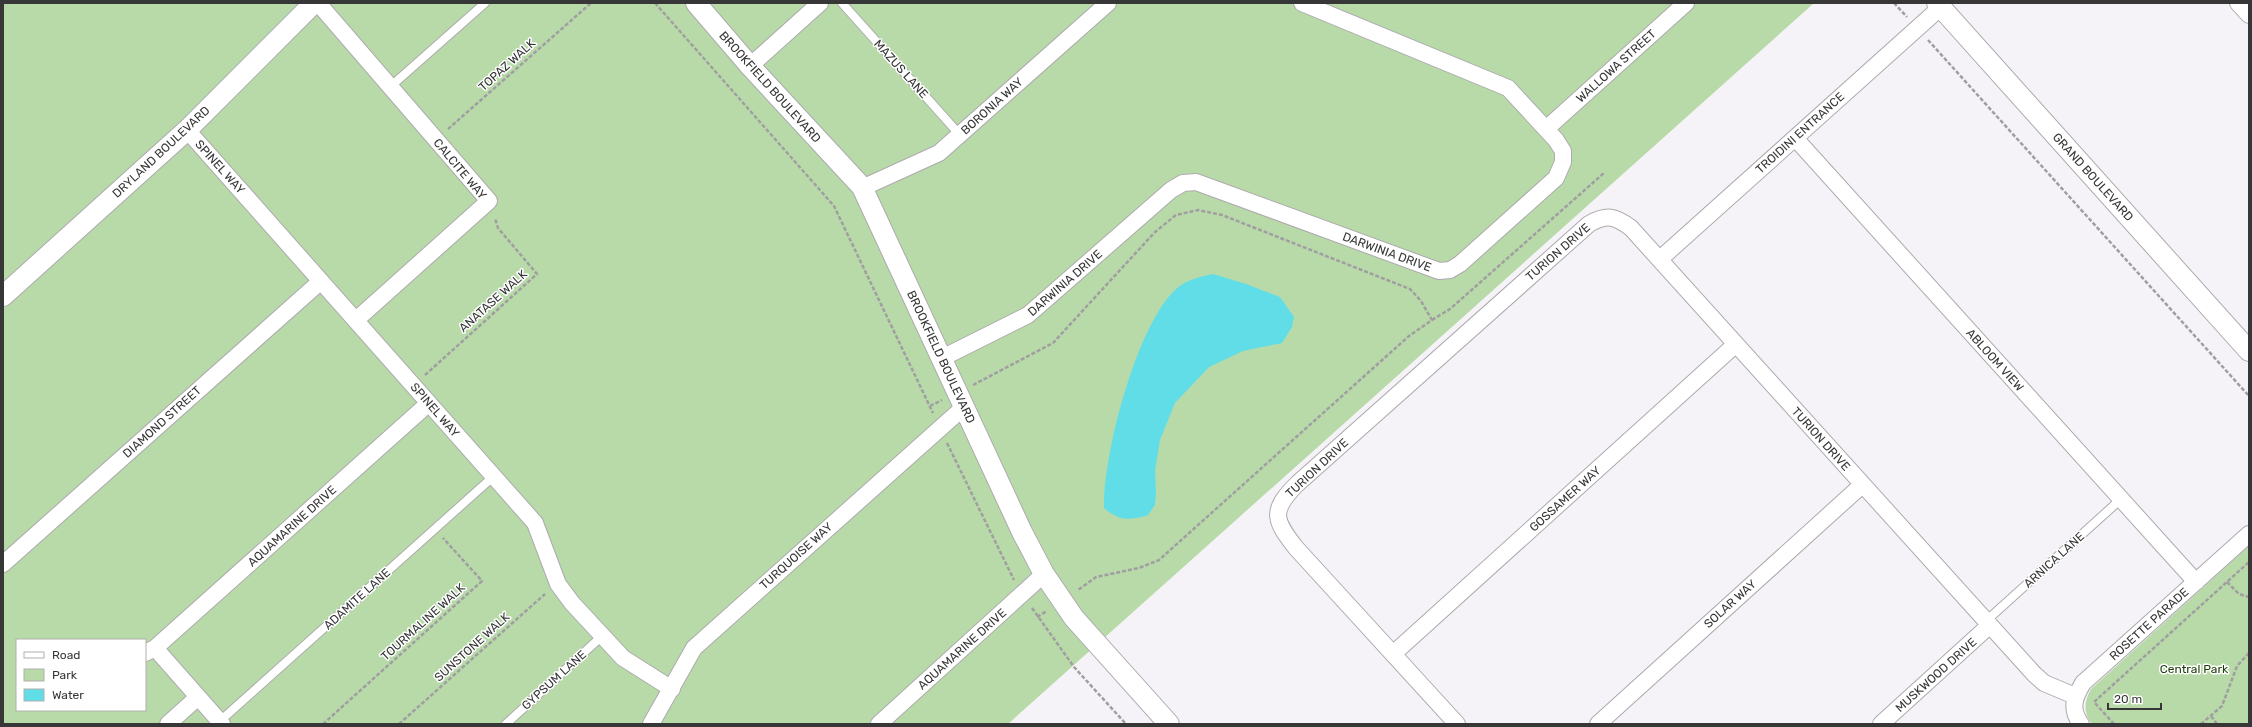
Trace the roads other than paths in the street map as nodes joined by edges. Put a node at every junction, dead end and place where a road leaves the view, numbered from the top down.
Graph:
1 (314, 3) edge
2 (318, 3) edge
3 (484, 3) edge
4 (696, 3) edge
5 (820, 3) edge
6 (842, 3) edge
7 (1108, 3) edge
8 (1302, 3) edge
9 (2238, 3) edge
10 (1680, 5) edge
11 (1939, 5) edge
12 (2249, 15) edge
13 (750, 66) junction
14 (390, 87) junction
15 (1546, 129) junction
16 (187, 130) junction
17 (960, 135) junction
18 (1795, 138) junction
19 (862, 188) junction
20 (1660, 259) junction
21 (321, 281) junction
22 (3, 296) edge
23 (356, 320) junction
24 (1736, 344) junction
25 (2249, 351) edge
26 (942, 358) junction
27 (961, 400) junction
28 (429, 404) junction
29 (494, 476) junction
30 (1862, 485) junction
31 (2121, 499) junction
32 (2249, 534) edge
33 (3, 564) edge
34 (1044, 574) junction
35 (2196, 582) junction
36 (1988, 623) junction
37 (602, 636) junction
38 (150, 650) edge
39 (1394, 654) junction
40 (672, 689) junction
41 (2075, 696) junction
42 (198, 697) junction
43 (1160, 721) edge
44 (221, 723) edge
45 (168, 724) edge
46 (506, 724) edge
47 (651, 724) edge
48 (879, 724) edge
49 (1457, 724) edge
50 (1598, 724) edge
51 (1881, 724) edge
52 (2081, 724) edge

1 - 16 street, DRYLAND BOULEVARD
2 - 14 street, CALCITE WAY
3 - 14 lane
4 - 13 street, BROOKFIELD BOULEVARD
5 - 13 street
6 - 17 lane, MAZUS LANE
7 - 17 street, BORONIA WAY
8 - 15 street, DARWINIA DRIVE
9 - 12 street
10 - 15 street, WALLOWA STREET
11 - 18 street, TROIDINI ENTRANCE
11 - 25 street, GRAND BOULEVARD
13 - 19 street, BROOKFIELD BOULEVARD
14 - 23 street, CALCITE WAY
15 - 26 street, DARWINIA DRIVE
16 - 21 street, SPINEL WAY
16 - 22 street, DRYLAND BOULEVARD
17 - 19 street, BORONIA WAY
18 - 20 street, TROIDINI ENTRANCE
18 - 31 street, ABLOOM VIEW
19 - 26 street, BROOKFIELD BOULEVARD
20 - 24 street, TURION DRIVE
20 - 39 street, TURION DRIVE
21 - 23 street, SPINEL WAY
21 - 33 street, DIAMOND STREET
23 - 28 street, SPINEL WAY
24 - 30 street, TURION DRIVE
24 - 39 street, GOSSAMER WAY
26 - 27 street, BROOKFIELD BOULEVARD
27 - 34 street, BROOKFIELD BOULEVARD
27 - 40 street, TURQUOISE WAY
28 - 29 street, SPINEL WAY
28 - 38 street, AQUAMARINE DRIVE
29 - 37 street, SPINEL WAY
29 - 44 lane, ADAMITE LANE
30 - 36 street, TURION DRIVE
30 - 50 street, SOLAR WAY
31 - 35 street, ABLOOM VIEW
31 - 36 lane, ARNICA LANE
32 - 35 street, ROSETTE PARADE
34 - 43 street, BROOKFIELD BOULEVARD
34 - 48 street, AQUAMARINE DRIVE
35 - 41 street, ROSETTE PARADE
36 - 41 street, TURION DRIVE
36 - 51 street, MUSKWOOD DRIVE
37 - 40 street, SPINEL WAY
37 - 46 lane, GYPSUM LANE
38 - 42 street, AQUAMARINE DRIVE
39 - 49 street, TURION DRIVE
40 - 47 street, TURQUOISE WAY
41 - 52 street
42 - 44 street, AQUAMARINE DRIVE
42 - 45 street

